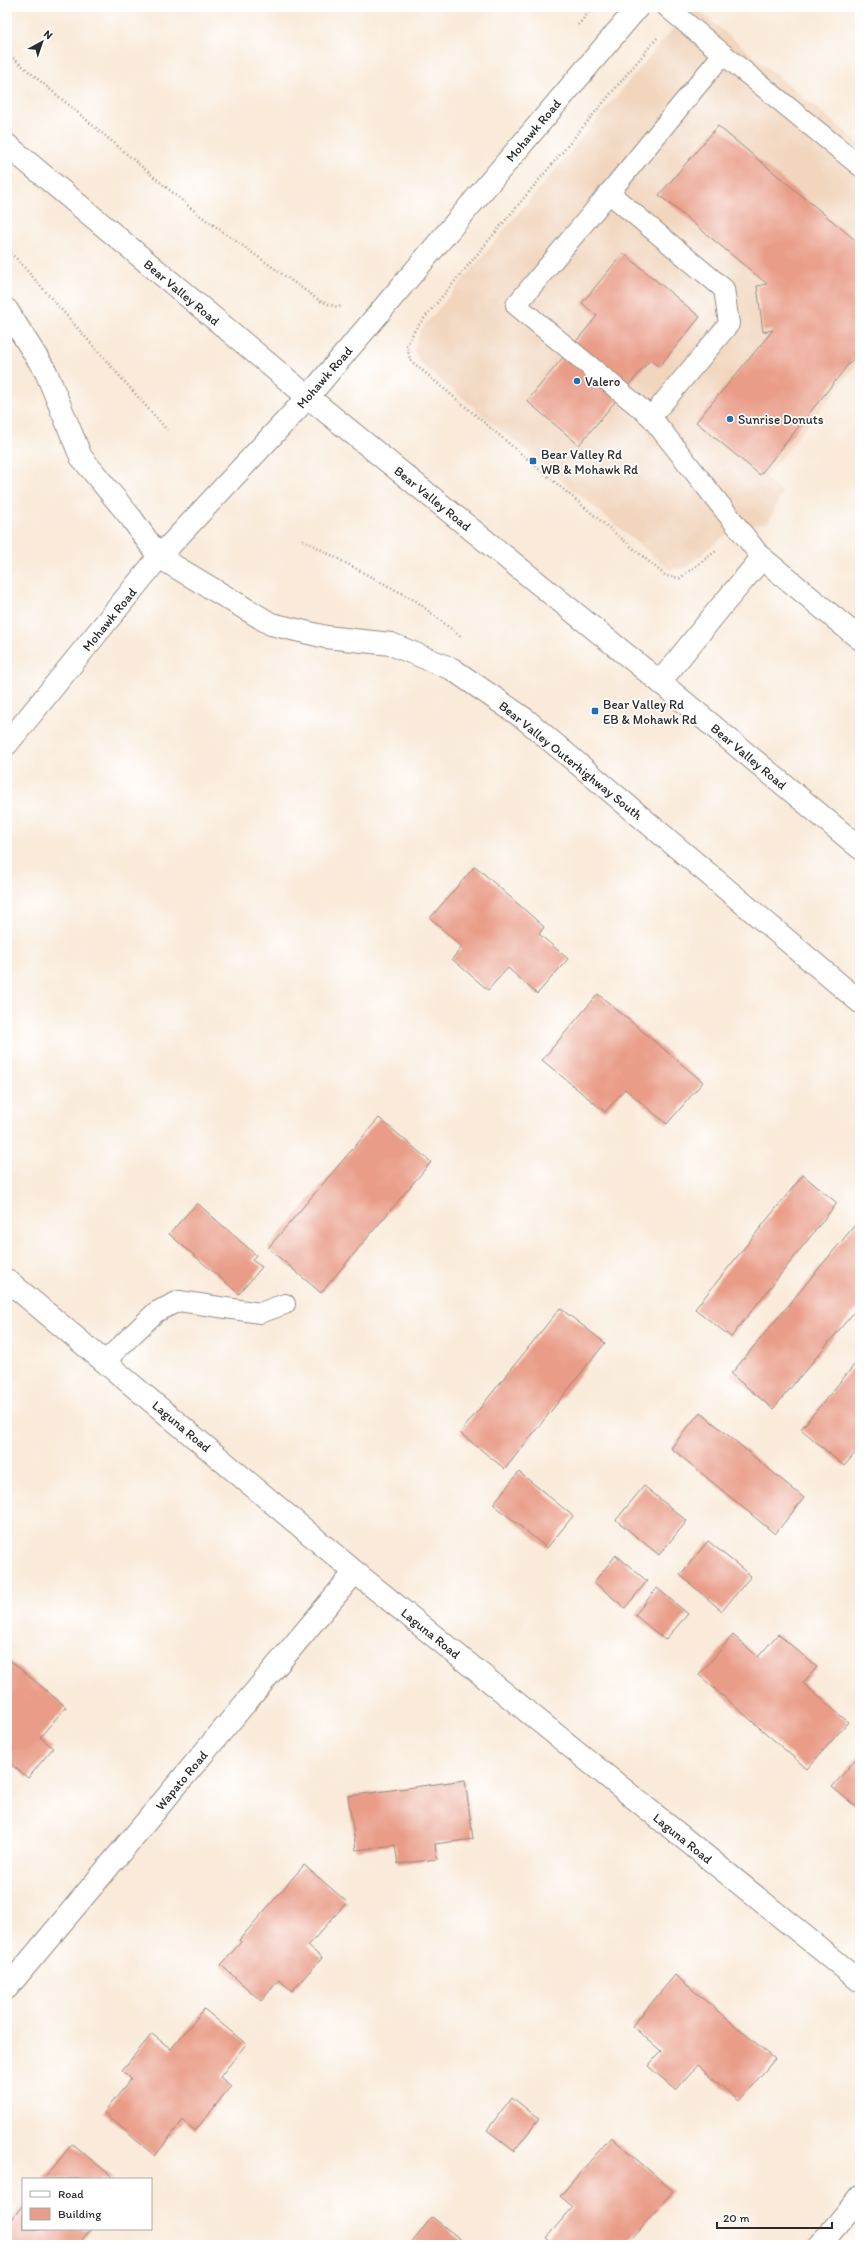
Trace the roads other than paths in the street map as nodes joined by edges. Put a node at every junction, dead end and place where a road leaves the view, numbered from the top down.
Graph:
1 (638, 7) edge
2 (667, 7) edge
3 (723, 54) junction
4 (7, 145) edge
5 (860, 166) edge
6 (609, 193) junction
7 (7, 310) edge
8 (308, 397) junction
9 (651, 417) junction
10 (159, 557) junction
11 (762, 558) junction
12 (860, 639) edge
13 (660, 682) junction
14 (7, 744) edge
15 (860, 848) edge
16 (860, 1002) edge
17 (7, 1280) edge
18 (285, 1304) dead end
19 (105, 1361) junction
20 (355, 1572) junction
21 (860, 1981) edge
22 (7, 1988) edge
23 (860, 2197) edge
24 (820, 2245) edge

1 - 8 street, Mohawk Road
2 - 3 lane
3 - 5 lane
3 - 6 lane
4 - 8 street, Bear Valley Road
6 - 9 lane
6 - 9 lane
7 - 10 street, Bear Valley Outerhighway South
8 - 10 street, Mohawk Road
8 - 13 street, Bear Valley Road
9 - 11 lane
10 - 14 street, Mohawk Road
10 - 16 street, Bear Valley Outerhighway South
11 - 12 street
11 - 13 street
13 - 15 street, Bear Valley Road
17 - 19 street, Laguna Road
18 - 19 lane
19 - 20 street, Laguna Road
20 - 21 street, Laguna Road
20 - 22 street, Wapato Road
23 - 24 street

